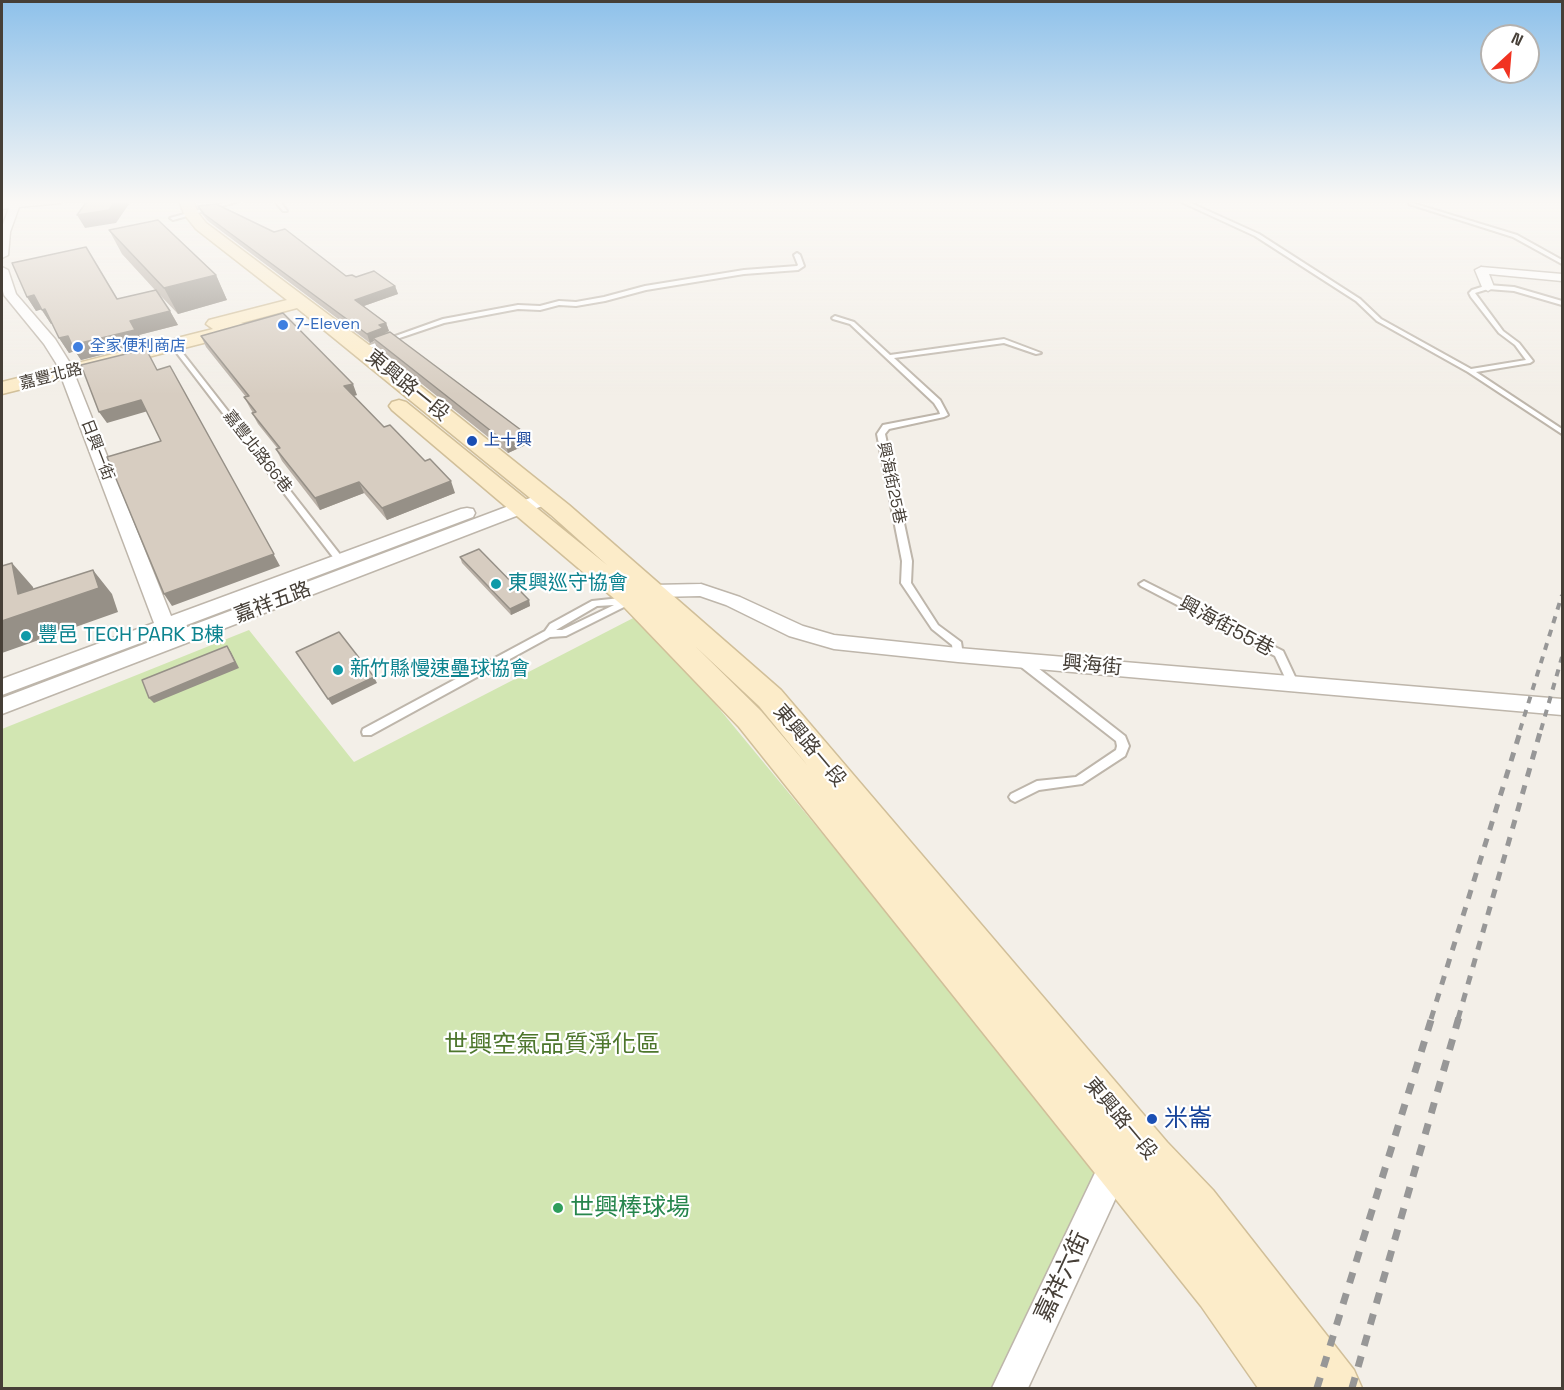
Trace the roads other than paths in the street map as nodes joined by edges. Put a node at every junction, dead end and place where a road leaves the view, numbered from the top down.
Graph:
1 (226, 265) edge
2 (801, 265) edge
3 (1303, 265) edge
4 (1480, 265) edge
5 (2, 270) edge
6 (1481, 270) junction
7 (1563, 278) edge
8 (1488, 287) junction
9 (1563, 303) edge
10 (294, 309) junction
11 (835, 318) dead end
12 (321, 342) dead end
13 (177, 345) junction
14 (362, 349) junction
15 (1038, 353) dead end
16 (890, 357) junction
17 (65, 368) junction
18 (1470, 371) junction
19 (2, 377) edge
20 (2, 388) edge
21 (381, 391) dead end
22 (1563, 432) edge
23 (527, 498) junction
24 (339, 559) junction
25 (1144, 584) dead end
26 (643, 595) junction
27 (168, 633) junction
28 (958, 656) junction
29 (1020, 659) junction
30 (1293, 683) junction
31 (2, 687) edge
32 (2, 706) edge
33 (1563, 707) edge
34 (367, 732) dead end
35 (1015, 796) dead end
36 (1115, 1166) junction
37 (1010, 1389) edge
38 (1288, 1389) edge
39 (1336, 1389) edge

1 - 10 street, 東興路一段
2 - 14 lane
3 - 18 lane
4 - 6 street
5 - 17 street, 日興一街
6 - 7 street
6 - 8 street
8 - 9 lane
8 - 18 lane
10 - 12 street, 東興路一段
10 - 13 street, 嘉豐北路
10 - 14 street, 東興路一段
10 - 17 street, 嘉豐北路
11 - 16 lane, 興海街25巷
13 - 17 street, 嘉豐北路
13 - 24 lane, 嘉豐北路66巷
14 - 23 street, 東興路一段
15 - 16 lane
16 - 28 lane, 興海街25巷
17 - 19 street, 嘉豐北路
17 - 20 street, 嘉豐北路
17 - 27 street, 日興一街
18 - 22 lane
21 - 23 street, 東興路一段
23 - 24 street, 嘉祥五路
23 - 26 street, 東興路一段
23 - 27 street, 嘉祥五路
24 - 27 street, 嘉祥五路
25 - 30 lane, 興海街55巷
26 - 28 street, 興海街
26 - 34 lane
26 - 36 street, 東興路一段
26 - 39 street, 東興路一段
27 - 31 street, 嘉祥五路
27 - 32 street, 嘉祥五路
28 - 29 street, 興海街
29 - 30 street, 興海街
29 - 35 lane
30 - 33 street, 興海街
36 - 37 street, 嘉祥六街
36 - 38 street, 東興路一段

